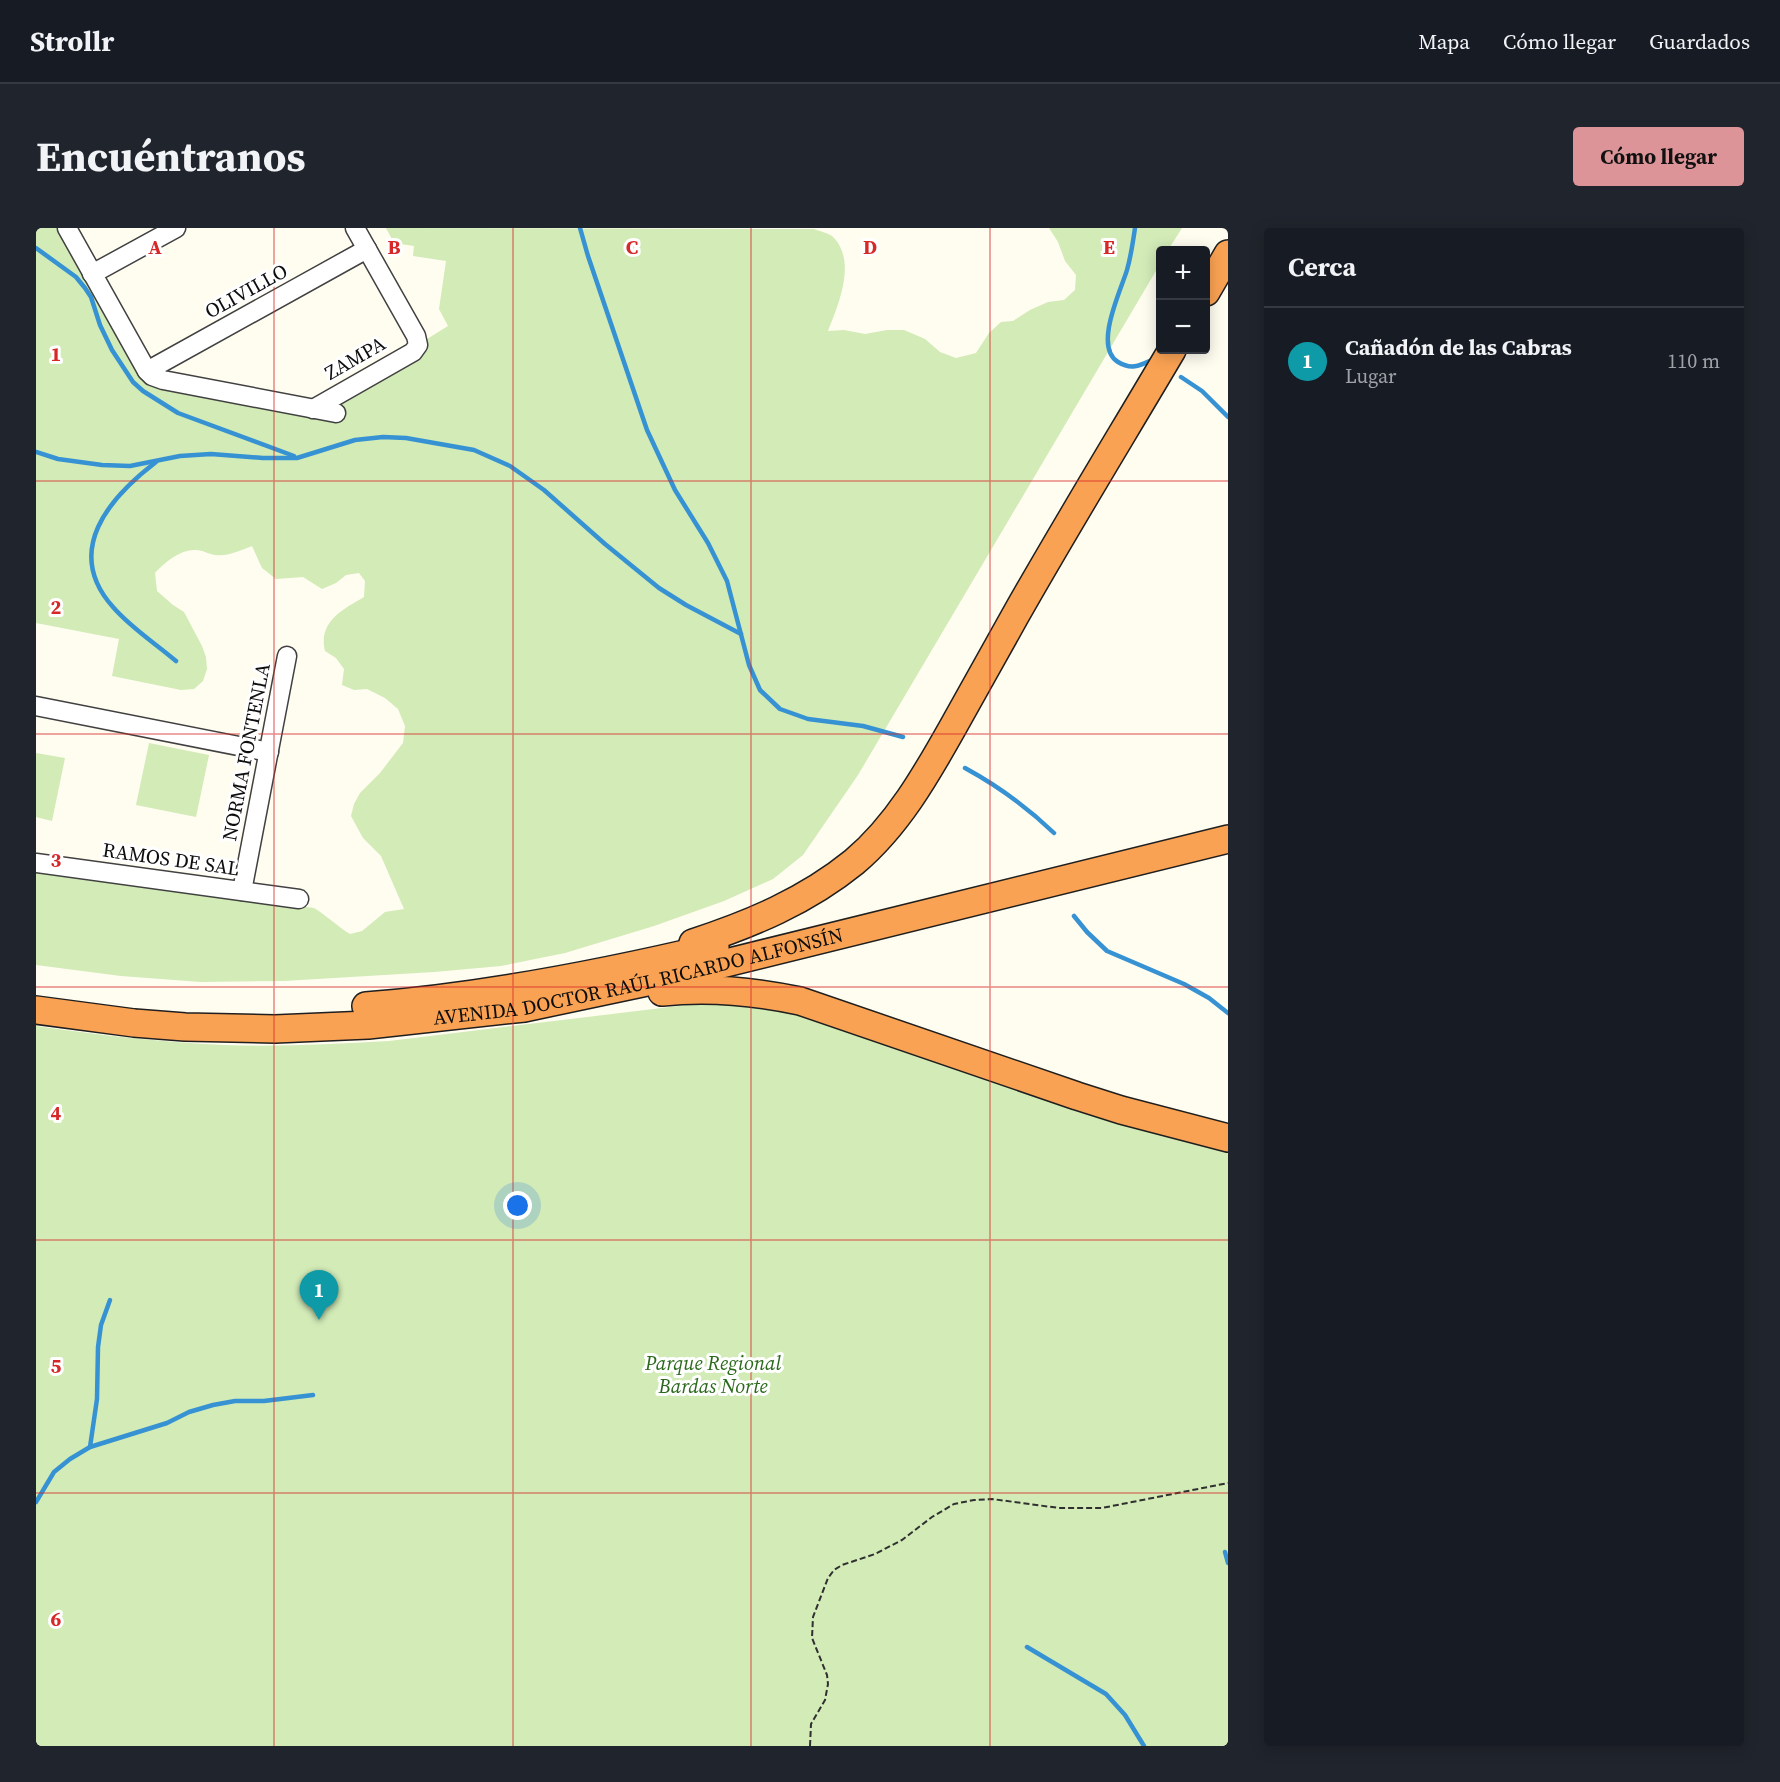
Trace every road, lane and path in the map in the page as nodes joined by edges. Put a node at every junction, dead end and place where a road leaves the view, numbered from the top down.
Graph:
1 (67, 228) edge
2 (176, 228) edge
3 (355, 228) edge
4 (367, 249) junction
5 (1228, 254) edge
6 (92, 274) junction
7 (1210, 285) edge
8 (1170, 354) edge
9 (147, 372) junction
10 (313, 409) junction
11 (336, 413) dead end
12 (287, 656) dead end
13 (36, 706) edge
14 (268, 752) junction
15 (1228, 820) edge
16 (1228, 839) edge
17 (36, 863) edge
18 (242, 891) junction
19 (299, 899) dead end
20 (615, 969) junction
21 (36, 993) edge
22 (524, 1008) junction
23 (36, 1010) edge
24 (1228, 1138) edge
25 (1228, 1483) edge
26 (810, 1746) edge

1 - 6 street
2 - 6 street
3 - 4 street
4 - 9 street, OLIVILLO
4 - 10 street, ZAMPA
5 - 7 highway
6 - 9 street
8 - 20 highway
9 - 10 street
10 - 11 street
12 - 14 street, NORMA FONTENLA
13 - 14 street
14 - 18 street, NORMA FONTENLA
15 - 20 highway, AVENIDA DOCTOR RAÚL RICARDO ALFONSÍN
16 - 22 highway, AVENIDA DOCTOR RAÚL RICARDO ALFONSÍN
17 - 18 street, RAMOS DE SAL
18 - 19 street, RAMOS DE SAL
20 - 21 highway, AVENIDA DOCTOR RAÚL RICARDO ALFONSÍN
22 - 23 highway, AVENIDA DOCTOR RAÚL RICARDO ALFONSÍN
22 - 24 highway
25 - 26 path

